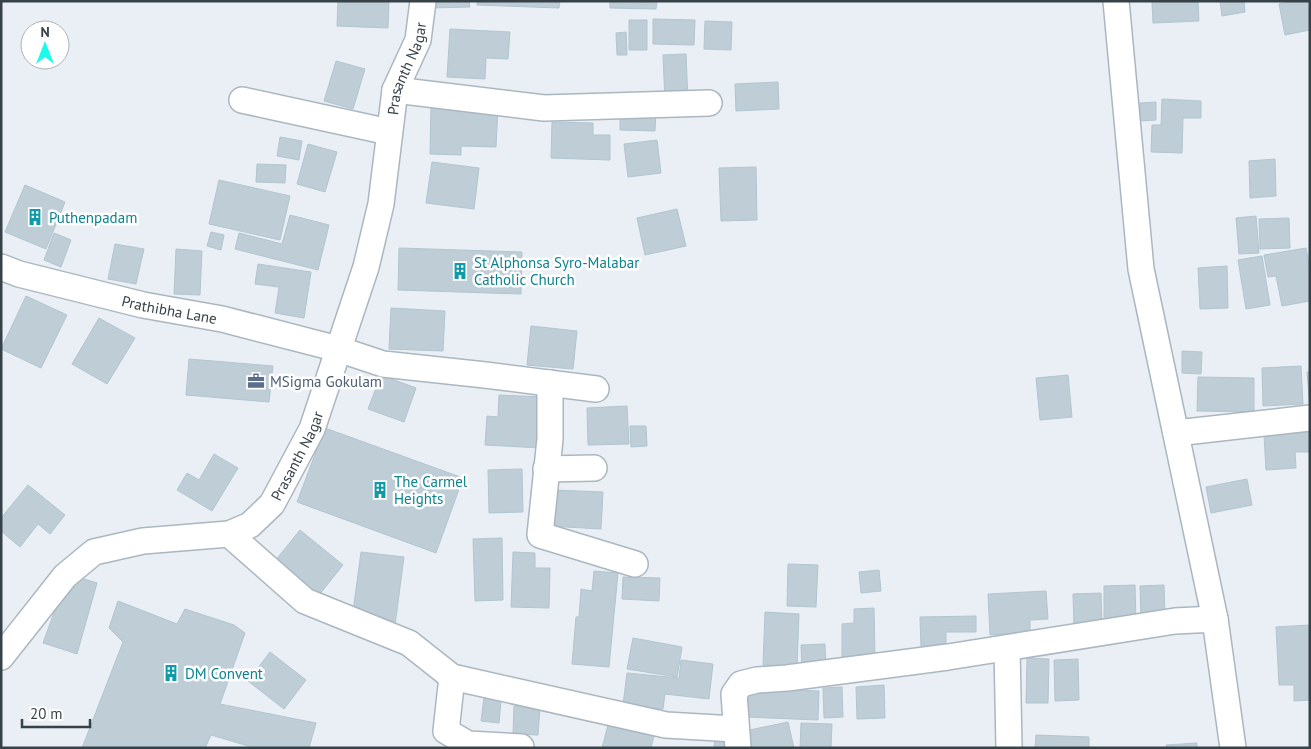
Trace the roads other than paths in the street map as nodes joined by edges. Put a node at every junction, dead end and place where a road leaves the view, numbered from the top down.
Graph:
1 (423, 1) edge
2 (1116, 1) edge
3 (395, 90) junction
4 (242, 100) dead end
5 (709, 103) dead end
6 (389, 132) junction
7 (1, 267) edge
8 (338, 349) junction
9 (550, 383) junction
10 (596, 390) dead end
11 (1310, 418) edge
12 (1176, 433) junction
13 (594, 468) dead end
14 (546, 469) junction
15 (229, 534) junction
16 (636, 564) dead end
17 (1216, 620) junction
18 (1007, 648) junction
19 (1, 657) edge
20 (452, 676) junction
21 (737, 738) edge
22 (521, 747) edge
23 (1009, 748) edge
24 (1233, 748) edge

1 - 3 street, Prasanth Nagar
2 - 12 street
3 - 5 street
3 - 6 street, Prasanth Nagar
4 - 6 street
6 - 8 street, Prasanth Nagar
7 - 8 street, Prathibha Lane
8 - 9 street, Prathibha Lane
8 - 15 street, Prasanth Nagar
9 - 10 street, Prathibha Lane
9 - 14 street
11 - 12 street
12 - 17 street
13 - 14 street
14 - 16 street
15 - 19 street, Prasanth Nagar
15 - 20 street
17 - 18 street
17 - 24 street
18 - 21 street
18 - 23 street
20 - 21 street
20 - 22 street

